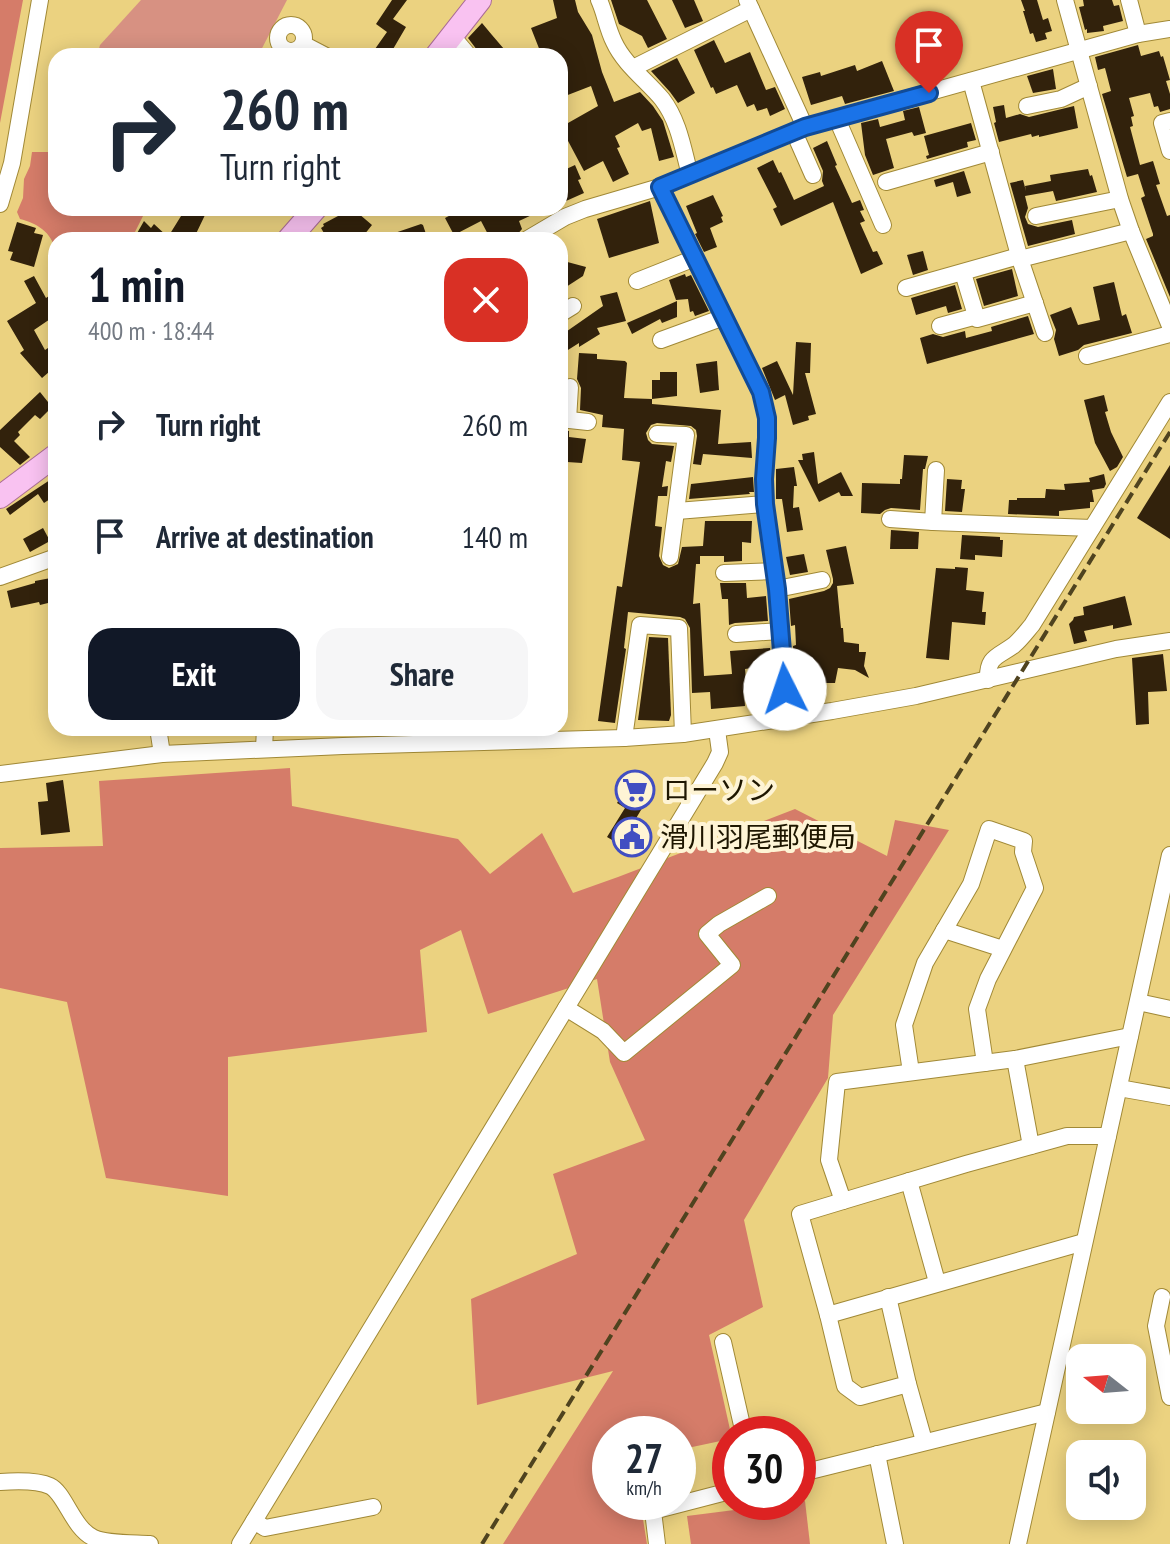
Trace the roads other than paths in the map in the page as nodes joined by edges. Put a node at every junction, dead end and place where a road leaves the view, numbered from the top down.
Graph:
1 (40, 0) edge
2 (480, 0) edge
3 (599, 0) edge
4 (1065, 0) edge
5 (1129, 0) edge
6 (749, 4) edge
7 (1170, 29) edge
8 (1138, 34) junction
9 (452, 36) junction
10 (303, 44) dead end
11 (311, 48) edge
12 (442, 48) edge
13 (462, 48) edge
14 (1079, 51) junction
15 (633, 68) junction
16 (971, 81) junction
17 (1089, 86) junction
18 (1027, 106) dead end
19 (837, 119) junction
20 (1170, 121) edge
21 (800, 130) junction
22 (1170, 151) edge
23 (991, 152) junction
24 (690, 175) junction
25 (813, 175) dead end
26 (886, 182) dead end
27 (660, 187) junction
28 (1120, 199) junction
29 (0, 204) edge
30 (309, 216) edge
31 (568, 216) edge
32 (568, 216) edge
33 (1036, 216) dead end
34 (883, 225) dead end
35 (1131, 231) junction
36 (295, 232) edge
37 (540, 232) edge
38 (1020, 257) junction
39 (695, 258) junction
40 (963, 273) junction
41 (637, 281) dead end
42 (906, 288) dead end
43 (1035, 303) junction
44 (977, 316) junction
45 (724, 317) junction
46 (940, 326) dead end
47 (1170, 326) edge
48 (1045, 333) dead end
49 (1170, 334) edge
50 (661, 340) dead end
51 (1087, 356) dead end
52 (570, 387) dead end
53 (568, 398) edge
54 (1170, 402) edge
55 (568, 420) edge
56 (588, 422) dead end
57 (657, 434) dead end
58 (48, 461) edge
59 (936, 470) dead end
60 (0, 497) edge
61 (765, 504) junction
62 (677, 511) junction
63 (890, 519) dead end
64 (933, 522) junction
65 (1092, 528) junction
66 (670, 557) dead end
67 (48, 560) edge
68 (775, 571) junction
69 (724, 573) dead end
70 (0, 577) edge
71 (822, 580) dead end
72 (777, 589) junction
73 (780, 631) junction
74 (736, 634) dead end
75 (1170, 641) edge
76 (988, 680) junction
77 (787, 718) junction
78 (717, 730) junction
79 (683, 734) junction
80 (159, 736) edge
81 (265, 736) edge
82 (624, 738) junction
83 (264, 749) junction
84 (162, 754) junction
85 (0, 774) edge
86 (1170, 855) edge
87 (768, 896) dead end
88 (944, 930) junction
89 (1003, 949) junction
90 (1138, 1002) junction
91 (566, 1008) junction
92 (1170, 1009) edge
93 (1130, 1036) junction
94 (1015, 1059) junction
95 (985, 1063) junction
96 (911, 1072) junction
97 (1119, 1088) junction
98 (1170, 1097) edge
99 (1108, 1136) junction
100 (1031, 1146) junction
101 (909, 1181) junction
102 (843, 1201) junction
103 (1084, 1242) junction
104 (937, 1282) junction
105 (888, 1297) junction
106 (1162, 1297) dead end
107 (828, 1315) junction
108 (723, 1342) dead end
109 (908, 1384) junction
110 (1170, 1397) edge
111 (1047, 1412) junction
112 (740, 1416) edge
113 (924, 1441) junction
114 (877, 1454) junction
115 (816, 1469) edge
116 (0, 1482) edge
117 (712, 1496) edge
118 (373, 1507) dead end
119 (254, 1521) junction
120 (93, 1542) edge
121 (150, 1544) edge
122 (240, 1544) edge
123 (657, 1544) edge
124 (895, 1544) edge
125 (1018, 1544) edge

1 - 29 street
2 - 9 main road
3 - 15 street
4 - 14 street
5 - 8 street
6 - 15 street
6 - 21 street
7 - 8 street
8 - 14 street
9 - 12 main road
9 - 13 street
10 - 11 street
14 - 16 street
14 - 17 street
15 - 24 street
16 - 19 street
16 - 23 street
17 - 18 street
17 - 28 street
19 - 21 street
19 - 34 street
20 - 22 street
21 - 24 street
21 - 25 street
23 - 26 street
23 - 38 street
24 - 27 street
27 - 31 street
27 - 39 street
28 - 33 street
28 - 35 street
30 - 36 main road
32 - 37 street
35 - 38 street
35 - 47 street
38 - 40 street
38 - 43 street
39 - 41 street
39 - 45 street
40 - 42 street
40 - 44 street
43 - 44 street
43 - 48 street
44 - 46 street
45 - 50 street
45 - 61 street
49 - 51 street
52 - 53 street
54 - 65 street
55 - 56 street
57 - 62 street
58 - 60 main road
59 - 64 street
61 - 62 street
61 - 68 street
62 - 66 street
63 - 64 street
64 - 65 street
65 - 76 street
67 - 70 street
68 - 69 street
68 - 72 street
71 - 72 street
72 - 73 street
73 - 74 street
73 - 77 street
75 - 76 street
76 - 77 street
77 - 78 street
78 - 79 street
78 - 91 street
79 - 82 street
79 - 82 street
80 - 84 street
81 - 83 street
82 - 83 street
83 - 84 street
84 - 85 street
86 - 90 street
87 - 91 street
88 - 89 street
88 - 89 street
88 - 96 street
89 - 95 street
90 - 92 street
90 - 93 street
91 - 119 street
93 - 94 street
93 - 97 street
94 - 95 street
94 - 100 street
95 - 96 street
96 - 102 street
97 - 98 street
97 - 99 street
99 - 100 street
99 - 103 street
100 - 101 street
101 - 102 street
101 - 104 street
102 - 107 street
103 - 104 street
103 - 111 street
104 - 105 street
105 - 107 street
105 - 109 street
106 - 110 street
107 - 109 street
108 - 112 street
109 - 113 street
111 - 113 street
111 - 125 street
113 - 114 street
114 - 115 street
114 - 124 street
116 - 120 street
117 - 123 street
118 - 119 street
119 - 122 street
120 - 121 street

